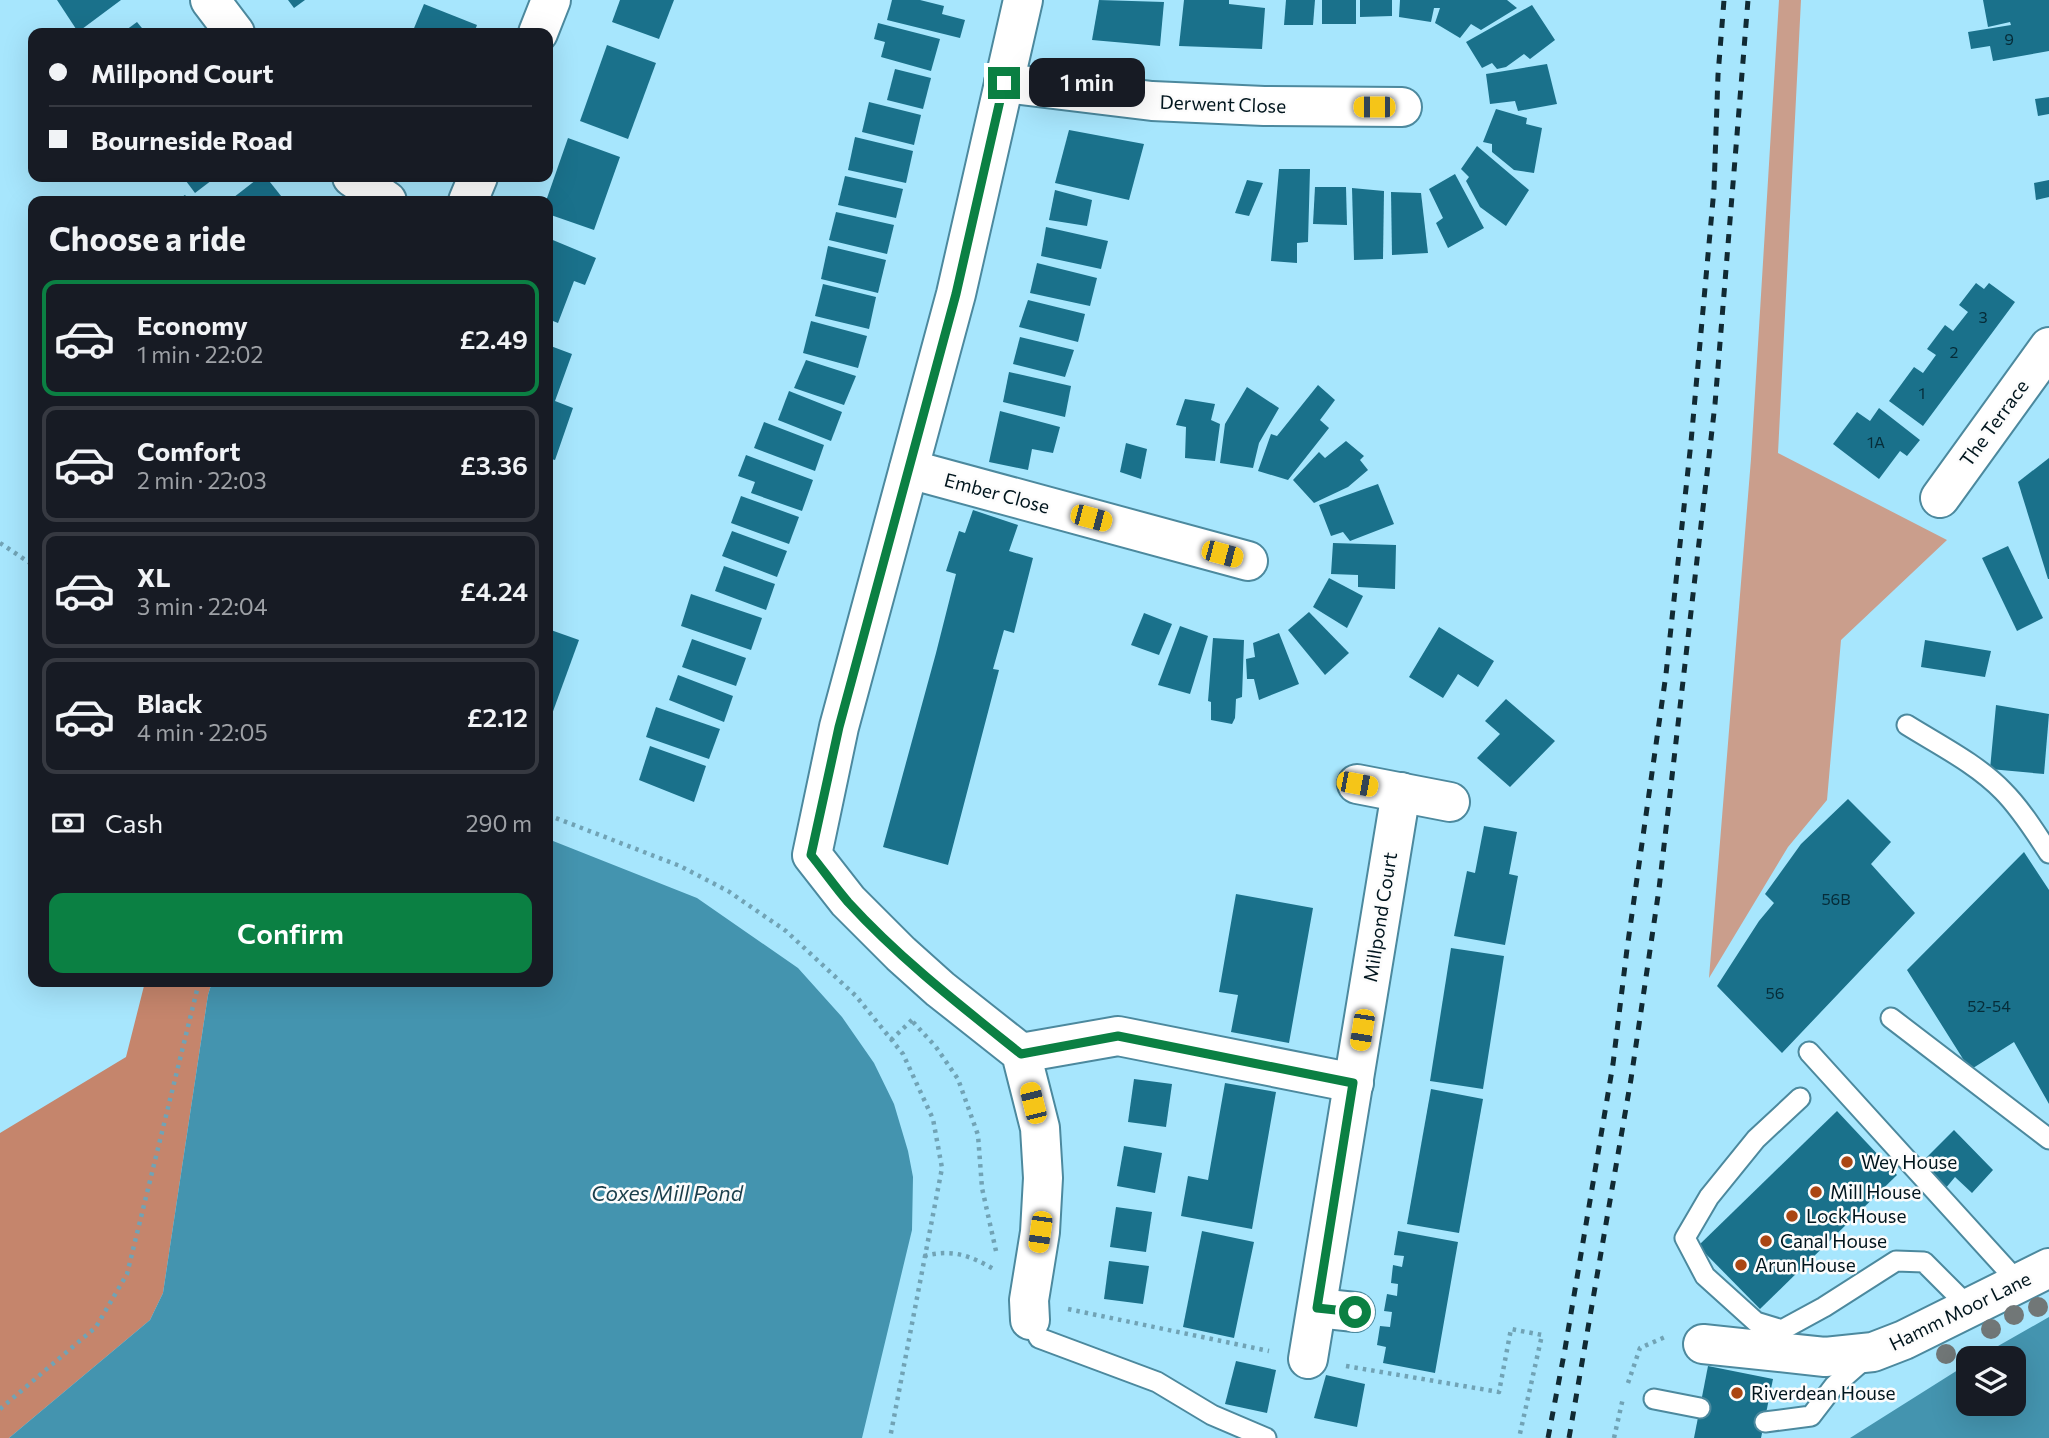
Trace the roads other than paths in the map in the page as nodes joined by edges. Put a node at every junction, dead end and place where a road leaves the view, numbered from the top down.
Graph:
1 (210, 0) edge
2 (551, 0) edge
3 (1023, 0) edge
4 (231, 28) edge
5 (540, 28) edge
6 (1004, 83) junction
7 (1402, 107) dead end
8 (359, 182) edge
9 (380, 196) edge
10 (2049, 347) edge
11 (909, 469) junction
12 (1940, 498) dead end
13 (1248, 561) dead end
14 (1907, 725) dead end
15 (1357, 784) dead end
16 (1401, 792) junction
17 (1450, 802) dead end
18 (2049, 853) edge
19 (1891, 1018) dead end
20 (1809, 1052) dead end
21 (1021, 1054) junction
22 (1353, 1083) junction
23 (1800, 1098) dead end
24 (2049, 1139) edge
25 (2033, 1275) edge
26 (1969, 1307) junction
27 (1317, 1308) junction
28 (1355, 1312) dead end
29 (1030, 1320) joint
30 (1703, 1344) road end
31 (1873, 1352) junction
32 (1308, 1359) dead end
33 (1654, 1399) dead end
34 (1700, 1408) dead end
35 (1765, 1422) dead end
36 (1266, 1438) edge

1 - 4 street
2 - 5 street
3 - 6 street
6 - 7 street, Derwent Close
6 - 11 street
8 - 9 street
10 - 12 street, The Terrace
11 - 13 street, Ember Close
11 - 21 street
14 - 18 lane
15 - 16 street
16 - 17 street
16 - 22 street, Millpond Court
19 - 24 lane
20 - 25 lane
21 - 22 street
21 - 29 street
22 - 27 street, Millpond Court
23 - 26 lane
25 - 26 street, Hamm Moor Lane
26 - 31 street, Hamm Moor Lane
27 - 28 street
27 - 32 street, Millpond Court
29 - 36 lane
30 - 31 street, Hamm Moor Lane
31 - 35 lane
33 - 34 lane

